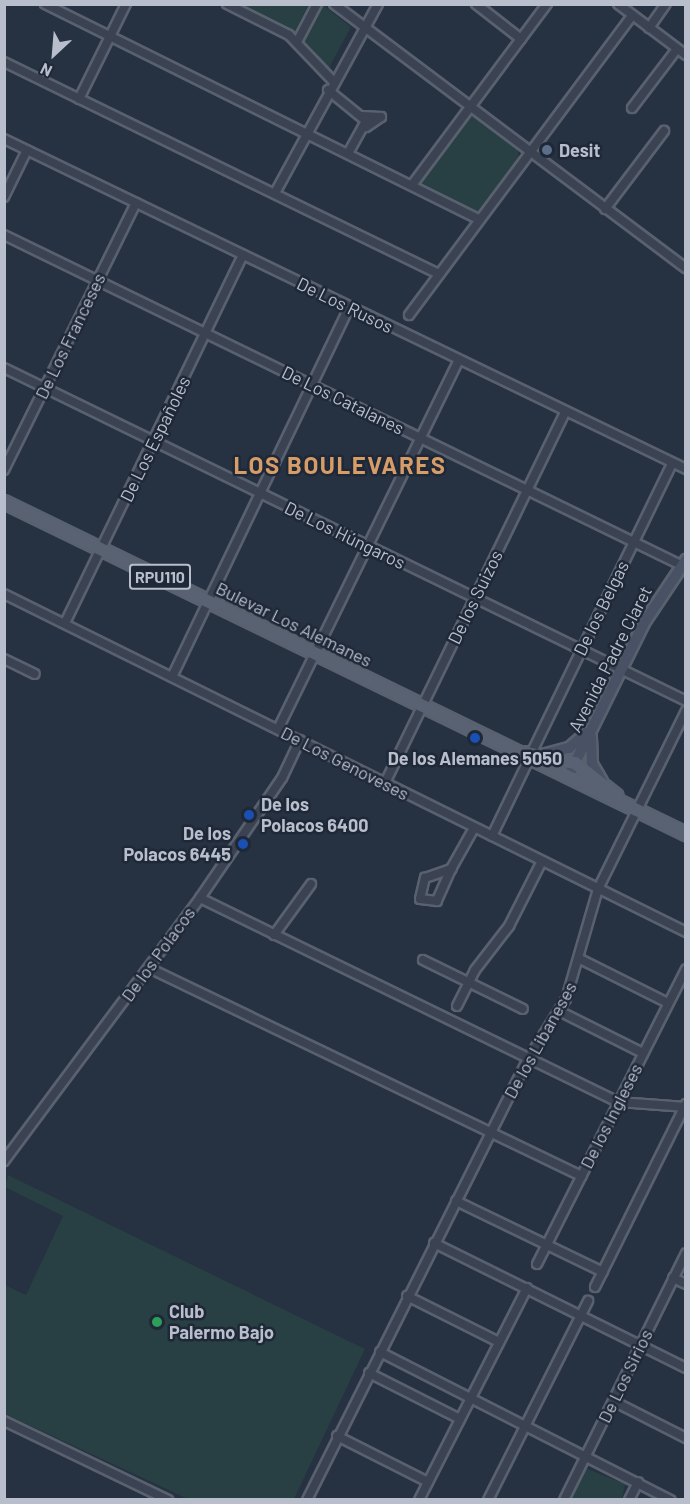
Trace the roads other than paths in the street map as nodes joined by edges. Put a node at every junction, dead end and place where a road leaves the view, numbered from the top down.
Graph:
1 (45, 4) edge
2 (126, 4) edge
3 (227, 4) edge
4 (317, 4) edge
5 (334, 4) edge
6 (378, 4) edge
7 (476, 4) edge
8 (547, 4) edge
9 (618, 4) edge
10 (666, 4) edge
11 (632, 16) junction
12 (362, 25) junction
13 (649, 28) junction
14 (110, 37) junction
15 (521, 39) junction
16 (297, 42) junction
17 (677, 49) junction
18 (686, 55) edge
19 (4, 62) edge
20 (333, 81) junction
21 (328, 90) junction
22 (79, 99) junction
23 (470, 106) junction
24 (632, 108) dead end
25 (362, 116) junction
26 (366, 127) junction
27 (664, 131) dead end
28 (305, 132) junction
29 (4, 139) edge
30 (27, 150) junction
31 (529, 151) junction
32 (348, 153) junction
33 (412, 185) junction
34 (275, 193) junction
35 (4, 197) edge
36 (136, 203) junction
37 (605, 209) junction
38 (479, 219) junction
39 (4, 235) edge
40 (243, 255) junction
41 (686, 268) edge
42 (439, 274) junction
43 (98, 280) junction
44 (349, 307) junction
45 (409, 315) dead end
46 (206, 333) junction
47 (459, 360) junction
48 (4, 369) edge
49 (311, 385) junction
50 (45, 388) junction
51 (565, 412) junction
52 (421, 438) junction
53 (154, 441) junction
54 (672, 463) junction
55 (686, 469) edge
56 (4, 470) edge
57 (527, 490) junction
58 (260, 493) junction
59 (4, 502) edge
60 (633, 542) junction
61 (368, 546) junction
62 (102, 549) junction
63 (683, 563) edge
64 (4, 594) edge
65 (475, 598) junction
66 (208, 601) junction
67 (65, 623) junction
68 (582, 650) junction
69 (315, 654) junction
70 (4, 659) edge
71 (621, 669) junction
72 (35, 674) dead end
73 (172, 677) junction
74 (686, 701) edge
75 (422, 707) junction
76 (686, 711) edge
77 (598, 716) junction
78 (278, 729) junction
79 (300, 740) junction
80 (532, 756) junction
81 (575, 763) junction
82 (568, 777) junction
83 (385, 783) junction
84 (608, 789) junction
85 (637, 811) junction
86 (474, 828) junction
87 (686, 834) edge
88 (492, 836) junction
89 (542, 861) junction
90 (451, 869) junction
91 (311, 884) dead end
92 (598, 889) junction
93 (200, 898) junction
94 (686, 932) edge
95 (274, 935) junction
96 (423, 960) dead end
97 (582, 960) junction
98 (149, 968) junction
99 (686, 969) edge
100 (469, 983) junction
101 (668, 1003) junction
102 (457, 1006) dead end
103 (523, 1009) dead end
104 (559, 1011) junction
105 (643, 1053) junction
106 (527, 1061) junction
107 (619, 1102) junction
108 (685, 1106) edge
109 (491, 1132) junction
110 (4, 1161) edge
111 (582, 1176) junction
112 (456, 1201) junction
113 (434, 1243) junction
114 (547, 1244) junction
115 (686, 1253) edge
116 (537, 1264) dead end
117 (603, 1272) junction
118 (673, 1278) junction
119 (686, 1284) edge
120 (595, 1287) dead end
121 (527, 1288) junction
122 (407, 1296) junction
123 (588, 1301) dead end
124 (581, 1316) junction
125 (499, 1342) junction
126 (640, 1346) junction
127 (380, 1352) junction
128 (686, 1368) edge
129 (369, 1373) junction
130 (472, 1397) junction
131 (613, 1401) junction
132 (460, 1419) junction
133 (4, 1421) edge
134 (526, 1425) junction
135 (337, 1436) junction
136 (686, 1438) edge
137 (586, 1455) junction
138 (428, 1482) junction
139 (638, 1482) junction
140 (565, 1499) edge
141 (168, 1500) edge
142 (307, 1500) edge
143 (419, 1500) edge
144 (488, 1500) edge
145 (629, 1500) edge
146 (671, 1500) edge

1 - 14 street
2 - 14 street
3 - 16 street
4 - 16 street
5 - 12 street
6 - 12 street
7 - 15 street
8 - 15 street
9 - 11 street
10 - 13 street
11 - 13 street
11 - 31 street
12 - 20 street
12 - 23 street
13 - 17 street
14 - 22 street
14 - 28 street
15 - 23 street
16 - 20 street
17 - 18 street
17 - 24 street
19 - 22 street
20 - 21 street
21 - 25 street
21 - 28 street
22 - 34 street
23 - 31 street
23 - 33 street
25 - 26 street
25 - 26 street
26 - 32 street
27 - 37 street
28 - 32 street
28 - 34 street
29 - 30 street, De Los Rusos
30 - 35 street
30 - 36 street, De Los Rusos
31 - 37 street
31 - 38 street
32 - 33 street
33 - 38 street
34 - 42 street
36 - 40 street, De Los Rusos
36 - 43 street, De Los Franceses
37 - 41 street
38 - 42 street
39 - 43 street, De Los Catalanes
40 - 44 street, De Los Rusos
40 - 46 street, De Los Españoles
42 - 45 street
43 - 46 street, De Los Catalanes
43 - 50 street, De Los Franceses
44 - 47 street, De Los Rusos
44 - 49 street
46 - 49 street, De Los Catalanes
46 - 53 street, De Los Españoles
47 - 51 street, De Los Rusos
47 - 52 street
48 - 50 street, De Los Húngaros
49 - 52 street, De Los Catalanes
49 - 58 street
50 - 53 street, De Los Húngaros
50 - 56 street, De Los Franceses
51 - 54 street, De Los Rusos
51 - 57 street, De los Suizos
52 - 57 street, De Los Catalanes
52 - 61 street
53 - 58 street, De Los Húngaros
53 - 62 street, De Los Españoles
54 - 55 street, De Los Rusos
54 - 60 street, De los Belgas
57 - 60 street, De Los Catalanes
57 - 65 street, De los Suizos
58 - 61 street, De Los Húngaros
58 - 66 street
59 - 62 main road, Bulevar Los Alemanes / RPU110
60 - 63 street, De Los Catalanes
60 - 68 street, De los Belgas
61 - 65 street, De Los Húngaros
61 - 69 street
62 - 66 main road, Bulevar Los Alemanes / RPU110
62 - 67 street, De Los Españoles
63 - 71 main road, Avenida Padre Claret
64 - 67 street, De Los Genoveses
65 - 68 street, De Los Húngaros
65 - 75 street, De los Suizos
66 - 69 main road, Bulevar Los Alemanes / RPU110
66 - 73 street
67 - 73 street, De Los Genoveses
68 - 71 street, De Los Húngaros
68 - 80 street, De los Belgas
69 - 75 main road, Bulevar Los Alemanes / RPU110
69 - 78 street
70 - 72 street
71 - 74 street, De Los Húngaros
71 - 77 main road, Avenida Padre Claret
73 - 78 street, De Los Genoveses
75 - 80 main road, Bulevar Los Alemanes / RPU110
75 - 83 street, De los Suizos
76 - 85 street, De los Libaneses
77 - 80 main road
77 - 81 main road, Avenida Padre Claret
77 - 84 main road
78 - 79 street, De Los Genoveses
79 - 83 street, De Los Genoveses
79 - 93 street, De los Polacos
80 - 81 main road, Bulevar Los Alemanes / RPU110
80 - 82 main road, Bulevar Los Alemanes / RPU110
80 - 88 street, De los Belgas
81 - 82 main road, Avenida Padre Claret
81 - 84 main road, Bulevar Los Alemanes / RPU110
82 - 85 main road, Bulevar Los Alemanes / RPU110
83 - 86 street, De Los Genoveses
84 - 85 main road, Bulevar Los Alemanes / RPU110
85 - 87 main road, Bulevar Los Alemanes / RPU110
85 - 92 street, De los Libaneses
86 - 88 street, De Los Genoveses
86 - 90 street
88 - 89 street, De Los Genoveses
89 - 92 street, De Los Genoveses
89 - 100 street
90 - 90 street
91 - 95 street
92 - 94 street, De Los Genoveses
92 - 97 street, De los Libaneses
93 - 95 street
93 - 98 street, De los Polacos
95 - 106 street
96 - 100 street
97 - 101 street
97 - 104 street, De los Libaneses
98 - 109 street
98 - 110 street, De los Polacos
99 - 101 street, De los Ingleses
100 - 102 street
100 - 103 street
101 - 105 street, De los Ingleses
104 - 105 street
104 - 106 street, De los Libaneses
105 - 107 street, De los Ingleses
106 - 107 street
106 - 109 street, De los Libaneses
107 - 108 street
107 - 111 street, De los Ingleses
108 - 117 street
109 - 111 street
109 - 112 street, De los Libaneses
111 - 114 street, De los Ingleses
112 - 113 street, De los Libaneses
112 - 114 street
113 - 121 street
113 - 122 street, De los Libaneses
114 - 116 street, De los Ingleses
114 - 117 street
115 - 118 street, De Los Sirios
117 - 120 street
118 - 119 street
118 - 126 street, De Los Sirios
121 - 124 street
121 - 125 street
122 - 125 street
122 - 127 street, De los Libaneses
123 - 124 street
124 - 126 street
124 - 134 street
125 - 130 street
126 - 128 street
126 - 131 street, De Los Sirios
127 - 129 street, De los Libaneses
127 - 130 street
129 - 132 street
129 - 135 street, De los Libaneses
130 - 132 street
130 - 134 street
131 - 136 street
131 - 137 street, De Los Sirios
132 - 138 street
133 - 141 street
134 - 137 street
134 - 144 street
135 - 138 street
135 - 142 street, De los Libaneses
137 - 139 street
137 - 140 street, De Los Sirios
138 - 143 street
139 - 145 street
139 - 146 street

